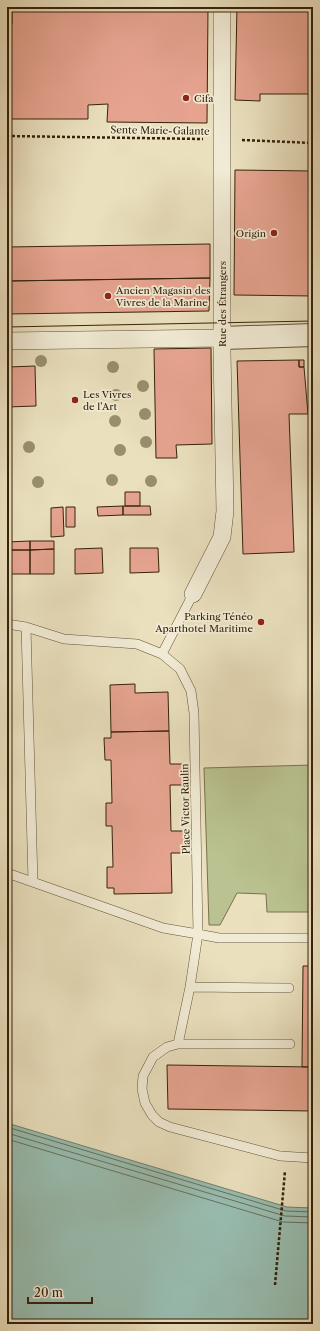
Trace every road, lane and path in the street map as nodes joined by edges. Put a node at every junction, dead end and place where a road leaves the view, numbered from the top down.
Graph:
1 (222, 7) edge
2 (7, 136) edge
3 (222, 139) junction
4 (313, 143) edge
5 (313, 335) edge
6 (222, 338) junction
7 (7, 341) edge
8 (193, 594) joint
9 (7, 624) edge
10 (26, 627) junction
11 (162, 654) junction
12 (7, 873) edge
13 (33, 882) junction
14 (198, 934) junction
15 (313, 938) edge
16 (190, 987) junction
17 (289, 988) dead end
18 (178, 1044) junction
19 (290, 1044) dead end
20 (286, 1156) junction
21 (313, 1158) edge
22 (275, 1285) dead end

1 - 3 street, Rue des Étrangers
2 - 3 path, Sente Marie-Galante
3 - 4 path, Sente Marie-Galante
3 - 6 street, Rue des Étrangers
5 - 6 street
6 - 7 street
6 - 8 street, Rue des Étrangers
8 - 11 lane
9 - 10 lane, Place Victor Raulin
10 - 11 lane, Place Victor Raulin
10 - 13 lane
11 - 14 lane, Place Victor Raulin
12 - 13 lane
13 - 14 lane
14 - 15 lane
14 - 16 lane, Place Victor Raulin
16 - 17 lane
16 - 18 lane, Place Victor Raulin
18 - 19 lane
18 - 20 lane
20 - 21 lane
20 - 22 path

